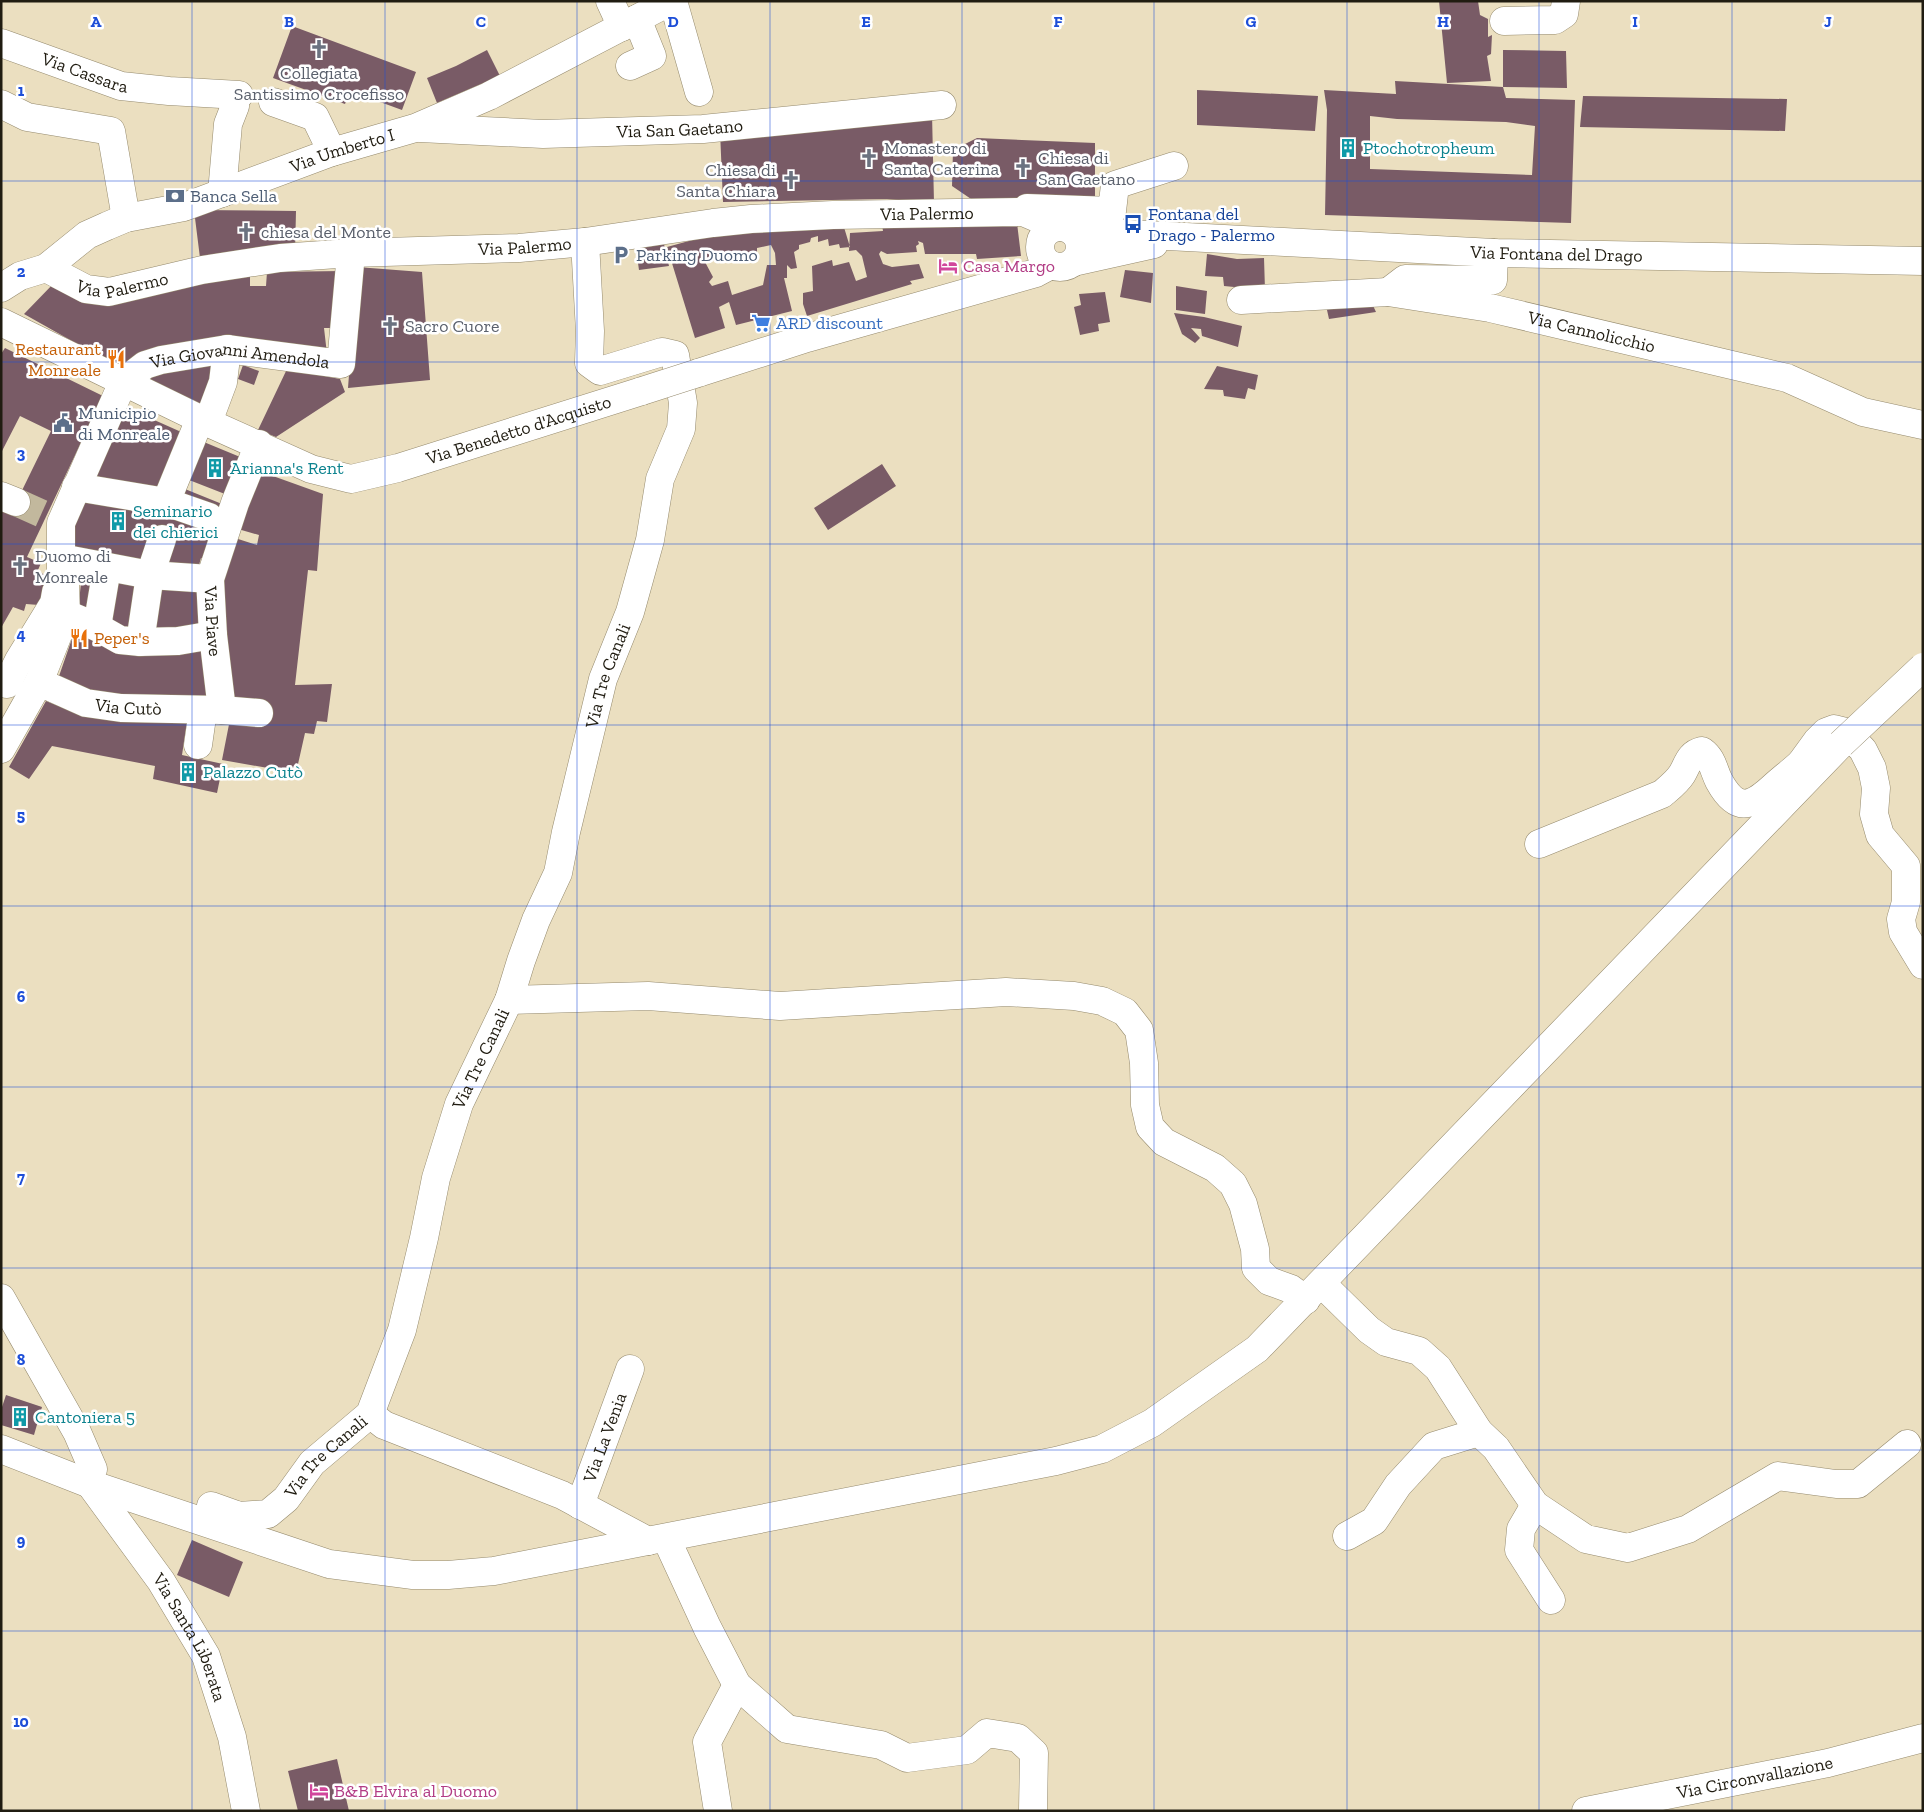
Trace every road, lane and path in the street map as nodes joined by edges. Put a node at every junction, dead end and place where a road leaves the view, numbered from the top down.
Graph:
1 (610, 1) edge
2 (672, 1) edge
3 (1566, 1) edge
4 (1504, 21) dead end
5 (630, 23) junction
6 (1, 43) edge
7 (630, 66) dead end
8 (699, 92) dead end
9 (273, 102) dead end
10 (1, 104) edge
11 (942, 105) dead end
12 (415, 128) junction
13 (332, 152) junction
14 (1174, 166) dead end
15 (222, 193) junction
16 (1023, 212) junction
17 (126, 218) junction
18 (1065, 229) junction
19 (1189, 236) junction
20 (584, 242) junction
21 (351, 253) junction
22 (1494, 253) junction
23 (1923, 261) edge
24 (1062, 263) junction
25 (46, 268) junction
26 (1, 288) edge
27 (1388, 292) junction
28 (1241, 300) dead end
29 (1, 322) edge
30 (227, 349) junction
31 (688, 375) junction
32 (123, 382) junction
33 (204, 421) junction
34 (1923, 426) edge
35 (258, 444) junction
36 (76, 487) junction
37 (166, 502) junction
38 (219, 522) junction
39 (162, 539) dead end
40 (61, 565) junction
41 (107, 568) junction
42 (150, 575) junction
43 (210, 579) junction
44 (66, 614) junction
45 (97, 627) junction
46 (214, 635) junction
47 (140, 642) junction
48 (1923, 667) edge
49 (39, 682) junction
50 (7, 684) dead end
51 (212, 710) junction
52 (259, 713) dead end
53 (198, 745) dead end
54 (1, 749) edge
55 (1807, 769) junction
56 (1539, 844) dead end
57 (1923, 965) edge
58 (509, 1000) junction
59 (1314, 1292) junction
60 (1, 1298) edge
61 (630, 1368) dead end
62 (370, 1414) junction
63 (1479, 1432) junction
64 (1907, 1444) dead end
65 (1, 1450) edge
66 (91, 1476) junction
67 (580, 1505) junction
68 (1535, 1505) junction
69 (1347, 1536) dead end
70 (657, 1539) junction
71 (1551, 1600) dead end
72 (737, 1685) junction
73 (1923, 1738) edge
74 (246, 1811) edge
75 (718, 1811) edge
76 (1033, 1811) edge
77 (1586, 1811) edge

1 - 5 street
2 - 5 street, Via Umberto I
2 - 8 street
3 - 4 street
5 - 7 street
5 - 12 street, Via Umberto I
6 - 15 street, Via Cassara
9 - 13 street
10 - 17 street
11 - 12 street, Via San Gaetano
12 - 13 street, Via Umberto I
13 - 15 street, Via Umberto I
14 - 16 street
15 - 17 street, Via Umberto I
16 - 18 street, Via Palermo
16 - 20 street, Via Palermo
17 - 25 street, Via Umberto I
18 - 19 street, Via Fontana del Drago
18 - 24 street
19 - 22 street, Via Fontana del Drago
19 - 24 street, Via Fontana del Drago
20 - 21 street, Via Palermo
20 - 31 street, Via Tre Canali
21 - 25 street, Via Palermo
21 - 30 street, Via Giovanni Amendola
22 - 23 street, Via Fontana del Drago
22 - 27 street
24 - 31 street, Via Benedetto d'Acquisto
25 - 26 street
27 - 28 street, Via Cannolicchio
27 - 34 street, Via Cannolicchio
29 - 32 street, Via Benedetto d'Acquisto
30 - 32 street, Via Giovanni Amendola
30 - 33 street
31 - 35 street, Via Benedetto d'Acquisto, bridge
31 - 58 street, Via Tre Canali
32 - 33 street, Via Benedetto d'Acquisto
32 - 36 street
33 - 35 street, Via Benedetto d'Acquisto
33 - 37 street
35 - 38 street, Via Piave
36 - 37 street
36 - 40 street
37 - 38 street
38 - 43 street, Via Piave
39 - 42 street
40 - 41 street
40 - 44 street
40 - 50 street
41 - 42 street
41 - 45 street
42 - 43 street
42 - 47 street
43 - 46 street, Via Piave
44 - 45 street
44 - 49 street
45 - 47 street
46 - 47 street
46 - 51 street, Via Piave
48 - 55 street, bridge
49 - 51 street, Via Cutò
49 - 54 street
51 - 52 street
51 - 53 street, Via Piave
55 - 56 street
55 - 57 street
55 - 59 street
58 - 59 street
58 - 62 street, Via Tre Canali
59 - 63 street
59 - 70 street
60 - 66 street, Via Santa Liberata
61 - 67 street, Via La Venia
62 - 66 street, Via Tre Canali
62 - 67 street
63 - 68 street
63 - 69 street
64 - 68 street
65 - 66 street
66 - 70 street
66 - 74 street, Via Santa Liberata
67 - 70 street
68 - 71 street
70 - 72 street
72 - 75 street
72 - 76 street
73 - 77 street, Via Circonvallazione

